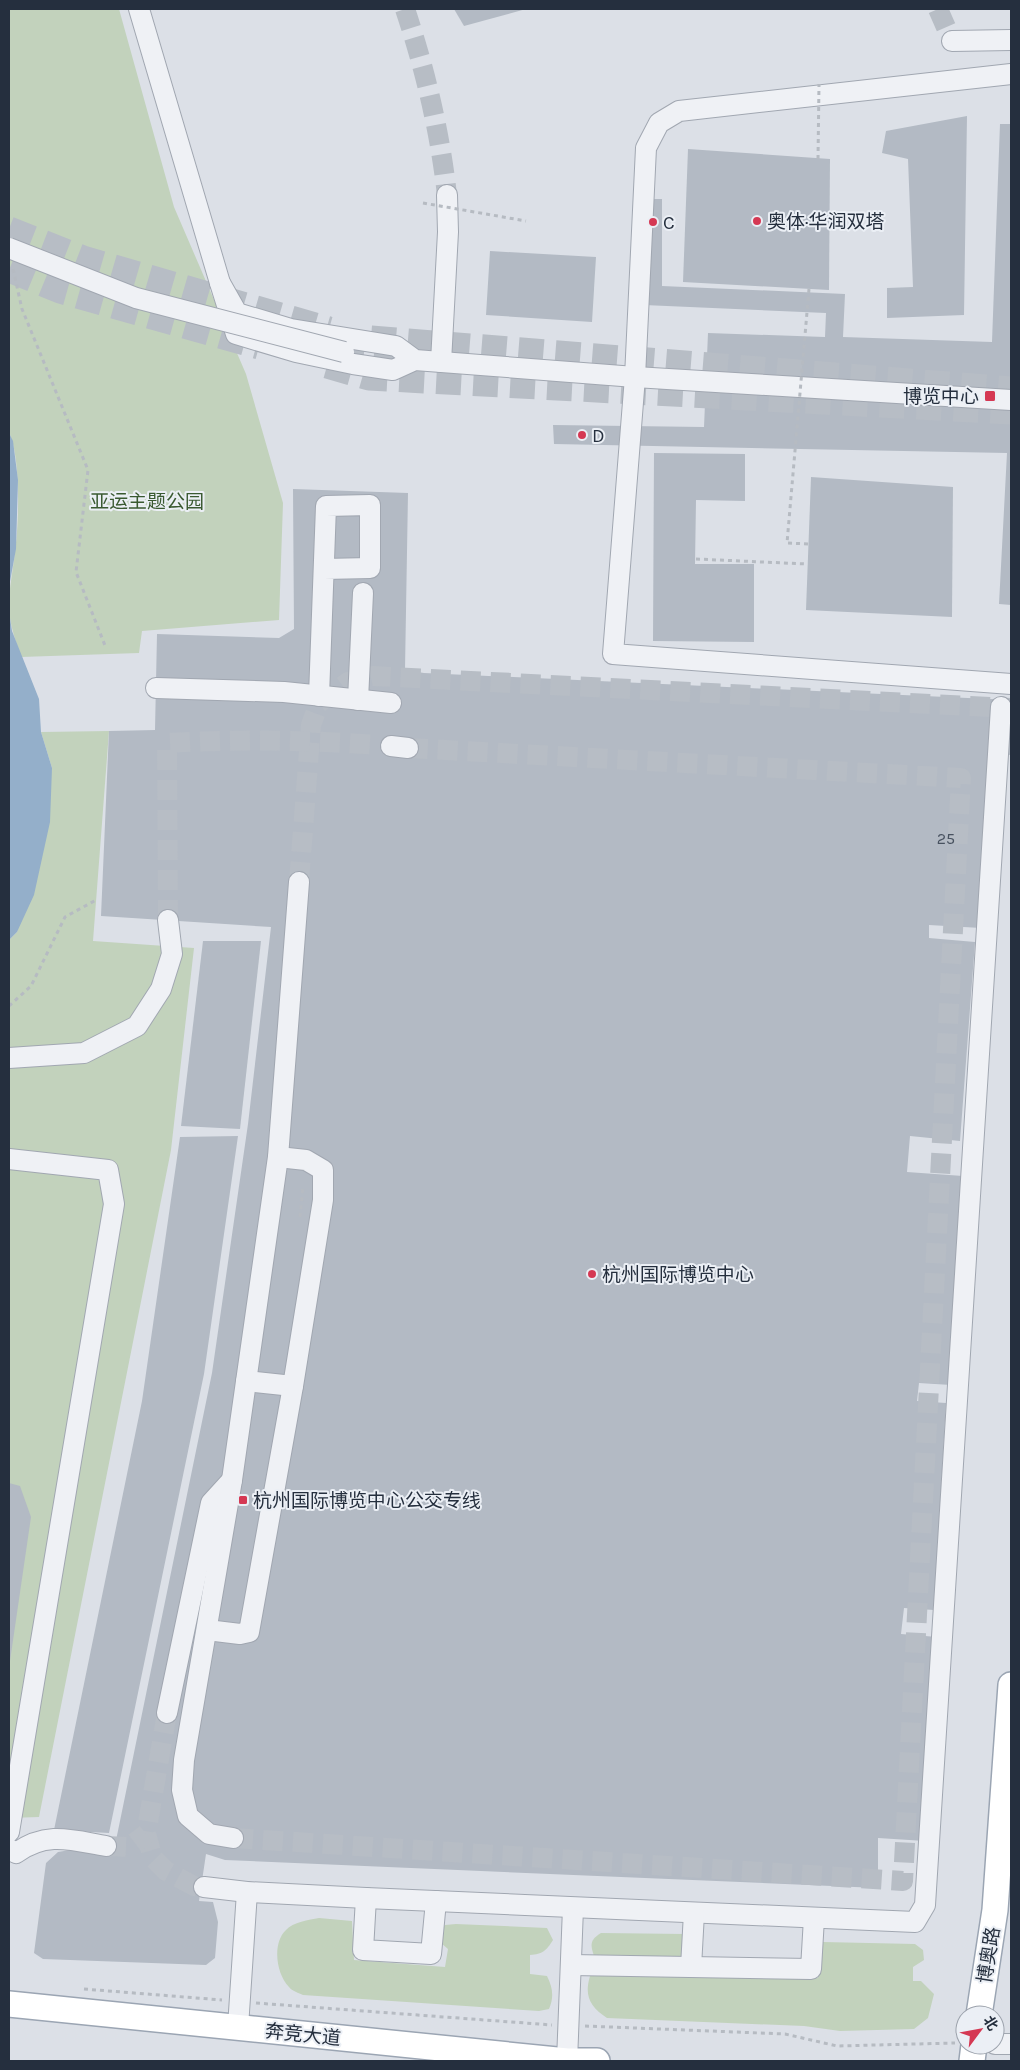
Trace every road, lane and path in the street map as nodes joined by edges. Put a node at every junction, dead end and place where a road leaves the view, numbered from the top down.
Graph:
1 (140, 9) edge
2 (1011, 40) edge
3 (952, 41) dead end
4 (1011, 74) edge
5 (819, 84) dead end
6 (818, 159) dead end
7 (447, 195) tunnel mouth
8 (423, 203) dead end
9 (526, 221) dead end
10 (10, 254) edge
11 (809, 289) dead end
12 (344, 352) tunnel mouth
13 (441, 362) junction
14 (635, 377) junction
15 (1011, 400) edge
16 (808, 544) dead end
17 (696, 559) dead end
18 (807, 564) dead end
19 (324, 569) dead end
20 (363, 593) dead end
21 (106, 648) dead end
22 (1011, 684) edge
23 (156, 688) dead end
24 (319, 696) junction
25 (358, 700) junction
26 (391, 703) dead end
27 (1001, 707) dead end
28 (299, 882) tunnel mouth
29 (96, 900) dead end
30 (168, 920) tunnel mouth
31 (9, 1006) edge
32 (9, 1058) edge
33 (278, 1157) junction
34 (9, 1159) edge
35 (306, 1160) junction
36 (299, 1223) dead end
37 (246, 1381) junction
38 (293, 1386) junction
39 (232, 1480) junction
40 (207, 1630) junction
41 (1011, 1685) edge
42 (167, 1713) tunnel mouth
43 (9, 1832) edge
44 (233, 1838) tunnel mouth
45 (106, 1846) tunnel mouth
46 (9, 1849) edge
47 (204, 1887) tunnel mouth
48 (247, 1892) junction
49 (366, 1898) junction
50 (436, 1901) junction
51 (573, 1908) junction
52 (694, 1913) junction
53 (814, 1918) junction
54 (571, 1965) junction
55 (692, 1967) junction
56 (76, 1988) dead end
57 (240, 2002) junction
58 (9, 2004) edge
59 (981, 2005) edge
60 (569, 2026) junction
61 (238, 2027) junction
62 (955, 2043) edge
63 (567, 2060) edge
64 (597, 2061) edge

1 - 13 street
2 - 3 street
4 - 14 street
5 - 6 path, bridge
7 - 13 street
8 - 9 path, bridge
10 - 12 street, bridge
10 - 21 path
11 - 16 path, bridge
13 - 14 street
14 - 15 street
14 - 22 street
17 - 18 path
19 - 24 street
20 - 25 street
23 - 24 street
24 - 25 street
25 - 26 street
27 - 53 street
28 - 33 street
29 - 31 path
30 - 32 street
33 - 35 street
33 - 37 street
34 - 43 street
35 - 36 path
35 - 38 street
37 - 38 street
37 - 39 street
38 - 40 street
39 - 40 street
39 - 42 street
40 - 44 street
41 - 59 main road, 博奥路
45 - 46 street
47 - 48 street
48 - 49 street
48 - 57 street
49 - 50 street
49 - 50 street
50 - 51 street
51 - 52 street
51 - 54 street
52 - 53 street
52 - 55 street
53 - 55 street
54 - 55 street
54 - 60 street
56 - 57 path
57 - 60 path
57 - 61 street
58 - 61 main road, 奔竞大道
60 - 62 path
60 - 63 street
61 - 63 main road, 奔竞大道
63 - 64 main road, 奔竞大道

